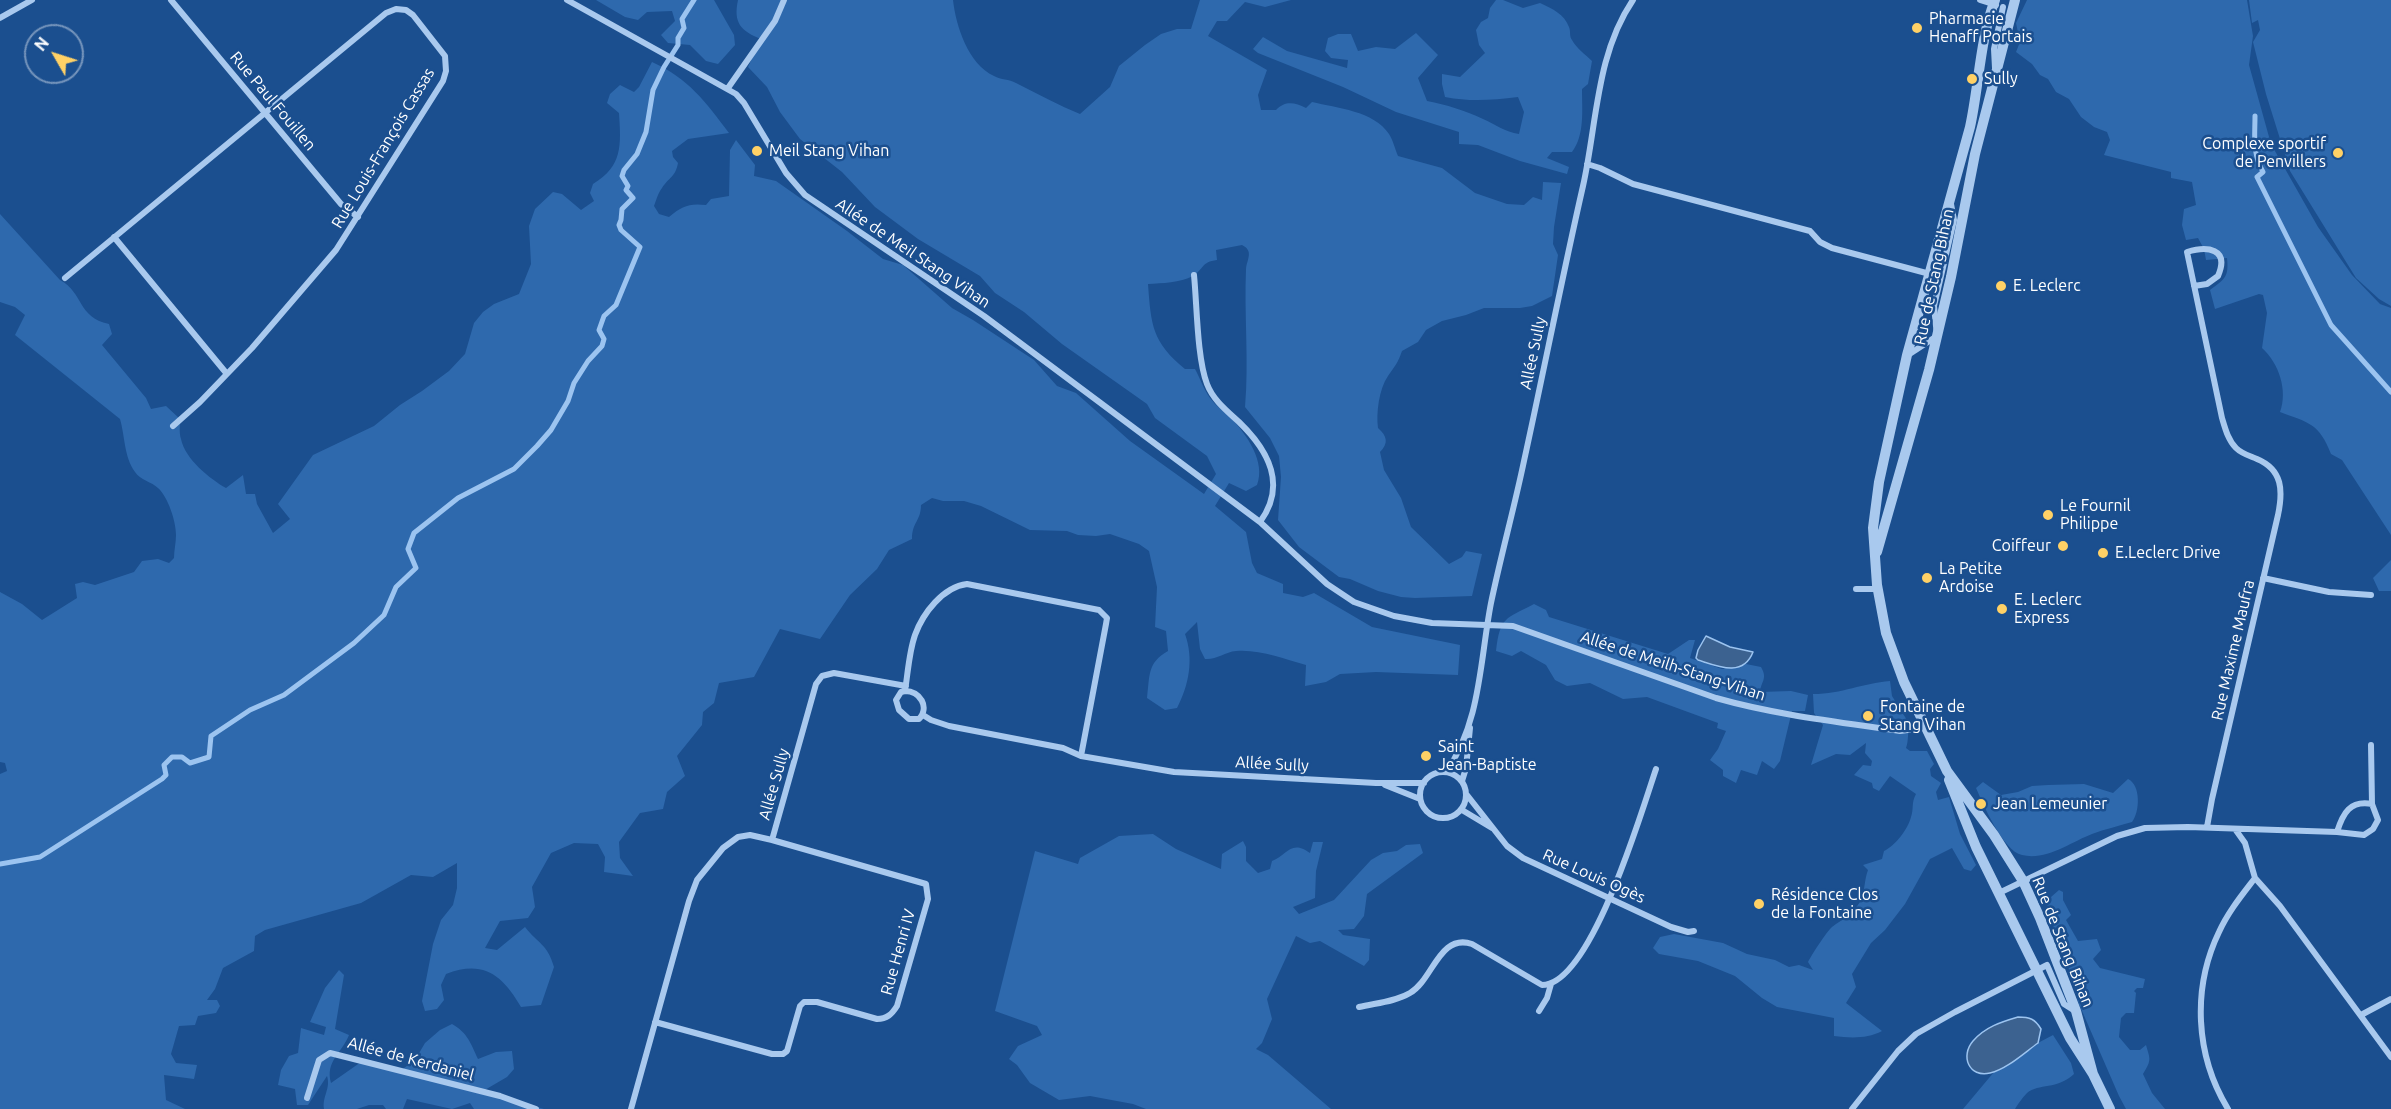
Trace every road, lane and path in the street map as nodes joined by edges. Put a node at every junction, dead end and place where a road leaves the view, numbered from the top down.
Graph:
1 (32, 0) edge
2 (171, 0) edge
3 (567, 0) edge
4 (784, 0) edge
5 (1633, 0) edge
6 (1980, 0) edge
7 (2004, 4) edge
8 (0, 18) edge
9 (728, 88) junction
10 (265, 112) junction
11 (1587, 164) junction
12 (1950, 199) junction
13 (358, 217) junction
14 (114, 237) junction
15 (1930, 274) junction
16 (1194, 275) dead end
17 (65, 278) dead end
18 (2194, 286) junction
19 (1937, 336) junction
20 (1907, 355) junction
21 (227, 374) junction
22 (173, 426) dead end
23 (1260, 522) junction
24 (1876, 558) junction
25 (2263, 578) junction
26 (1856, 589) dead end
27 (1877, 589) junction
28 (2371, 595) dead end
29 (1487, 623) junction
30 (905, 688) junction
31 (923, 715) junction
32 (1471, 716) junction
33 (1924, 726) junction
34 (2371, 745) dead end
35 (1081, 756) junction
36 (1656, 769) dead end
37 (1947, 771) junction
38 (1446, 772) junction
39 (1462, 781) junction
40 (1376, 783) junction
41 (1424, 783) junction
42 (1467, 795) junction
43 (1420, 799) junction
44 (2372, 804) junction
45 (1462, 810) junction
46 (2207, 827) junction
47 (1492, 829) junction
48 (2235, 829) junction
49 (2337, 832) junction
50 (772, 840) junction
51 (2254, 878) junction
52 (2023, 881) junction
53 (1999, 892) junction
54 (1611, 898) junction
55 (1694, 931) dead end
56 (2037, 970) junction
57 (1551, 984) junction
58 (2391, 999) edge
59 (1359, 1007) dead end
60 (1539, 1011) dead end
61 (2076, 1011) junction
62 (2361, 1015) junction
63 (655, 1023) junction
64 (2391, 1057) edge
65 (2093, 1074) junction
66 (307, 1098) dead end
67 (536, 1109) edge
68 (631, 1109) edge
69 (1852, 1109) edge
70 (2110, 1109) edge
71 (2228, 1109) edge

1 - 8 street
2 - 10 street, Rue Paul Fouillen
3 - 9 street, Allée de Meil Stang Vihan
4 - 9 street
5 - 11 street, Allée Sully
6 - 7 street
7 - 12 street, Rue de Stang Bihan
7 - 19 street, Rue de Stang Bihan
9 - 23 street, Allée de Meil Stang Vihan
10 - 13 street, Rue Paul Fouillen
10 - 13 street, Rue Louis-François Cassas
10 - 14 street, Rue Louis-François Cassas
11 - 15 street
11 - 29 street, Allée Sully
12 - 15 street, Rue de Stang Bihan
12 - 19 street
13 - 21 street, Rue Louis-François Cassas
14 - 17 street, Rue Louis-François Cassas
14 - 21 street
15 - 20 street, Rue de Stang Bihan
16 - 23 street
18 - 18 street, Rue Maxime Maufra
18 - 25 street, Rue Maxime Maufra
19 - 20 street
19 - 24 street, Rue de Stang Bihan
20 - 24 street, Rue de Stang Bihan
21 - 22 street, Rue Louis-François Cassas
23 - 29 street, Allée de Meil Stang Vihan
24 - 27 street, Rue de Stang Bihan
25 - 28 street
25 - 46 street, Rue Maxime Maufra
26 - 27 street
27 - 33 street, Rue de Stang Bihan
29 - 32 street, Allée Sully
29 - 33 street, Allée de Meilh-Stang-Vihan
30 - 31 street
30 - 31 street, Allée Sully
30 - 35 street
30 - 50 street, Allée Sully
31 - 35 street, Allée Sully
32 - 38 street, Allée Sully
32 - 39 street, Allée Sully
33 - 37 street, Rue de Stang Bihan
34 - 44 street
35 - 40 street, Allée Sully
36 - 54 street
37 - 52 street, Rue de Stang Bihan
37 - 53 street, Rue de Stang Bihan
38 - 39 street
38 - 41 street
39 - 42 street
40 - 41 street, Allée Sully
40 - 43 street, Allée Sully
41 - 43 street
42 - 45 street
42 - 47 street, Rue Louis Ogès
43 - 45 street
44 - 49 street
44 - 49 street
45 - 47 street, Rue Louis Ogès
46 - 48 street
46 - 52 street
47 - 54 street, Rue Louis Ogès
48 - 49 street
48 - 51 street
50 - 63 street, Allée Sully
50 - 63 street, Rue Henri IV
51 - 62 street
51 - 71 street
52 - 53 street
52 - 61 street, Rue de Stang Bihan
53 - 56 street, Rue de Stang Bihan
54 - 55 street, Rue Louis Ogès
54 - 57 street
56 - 61 street
56 - 65 street, Rue de Stang Bihan
56 - 69 street
57 - 59 street
57 - 60 street
58 - 62 street
61 - 65 street, Rue de Stang Bihan
62 - 64 street
63 - 68 street, Allée Sully
65 - 70 street, Rue de Stang Bihan
66 - 67 street, Allée de Kerdaniel

